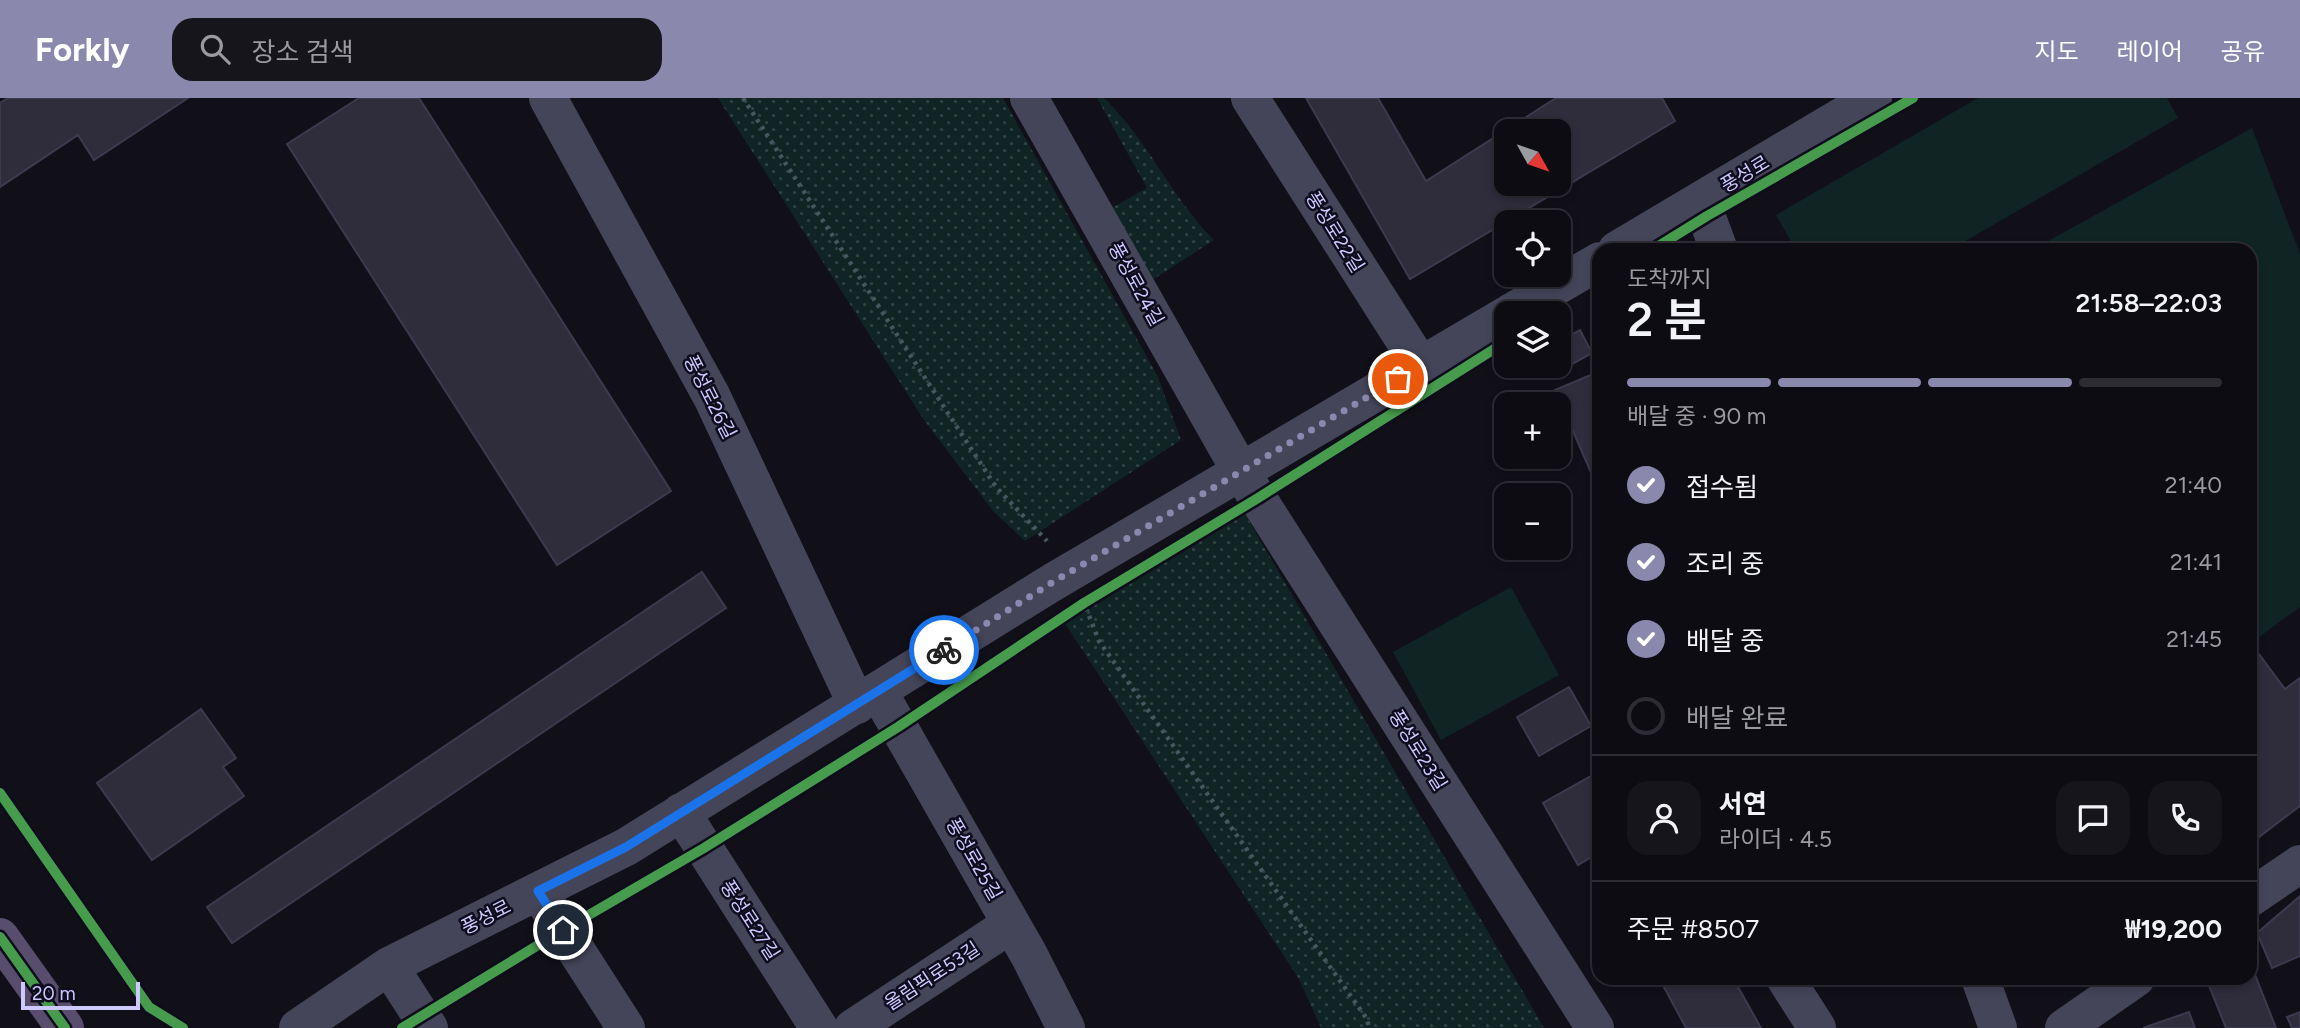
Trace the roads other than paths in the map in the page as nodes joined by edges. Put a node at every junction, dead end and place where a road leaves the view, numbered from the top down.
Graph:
1 (548, 98) edge
2 (1029, 98) edge
3 (1250, 98) edge
4 (1873, 98) edge
5 (1816, 113) edge
6 (1701, 201) junction
7 (1629, 243) edge
8 (1716, 243) edge
9 (1592, 266) edge
10 (1531, 301) edge
11 (1494, 322) edge
12 (1421, 366) junction
13 (1241, 472) junction
14 (868, 698) junction
15 (681, 813) junction
16 (2300, 864) edge
17 (538, 891) junction
18 (2257, 893) edge
19 (1011, 924) junction
20 (0, 937) edge
21 (389, 966) junction
22 (1789, 985) edge
23 (1983, 985) edge
24 (2126, 985) edge
25 (65, 1028) edge
26 (298, 1028) edge
27 (429, 1028) edge
28 (626, 1028) edge
29 (819, 1028) edge
30 (853, 1028) edge
31 (1066, 1028) edge
32 (1595, 1028) edge
33 (1817, 1028) edge
34 (1998, 1028) edge
35 (2064, 1028) edge

1 - 14 street, 풍성로26길
2 - 13 street, 풍성로24길
3 - 12 street, 풍성로22길
4 - 5 street, 풍성로
5 - 6 street, 풍성로
6 - 7 street, 풍성로
6 - 8 street
9 - 10 street, 풍성로
11 - 12 street, 풍성로
12 - 13 street, 풍성로
13 - 14 street, 풍성로
13 - 32 street, 풍성로23길
14 - 15 street, 풍성로
14 - 19 street, 풍성로25길
15 - 17 street, 풍성로
15 - 29 street, 풍성로27길
16 - 18 street
17 - 21 street, 풍성로
17 - 28 street
19 - 30 street, 올림픽로53길
19 - 31 street, 풍성로25길
20 - 25 main road
21 - 26 street, 풍성로
21 - 27 street
22 - 33 street
23 - 34 street
24 - 35 street

